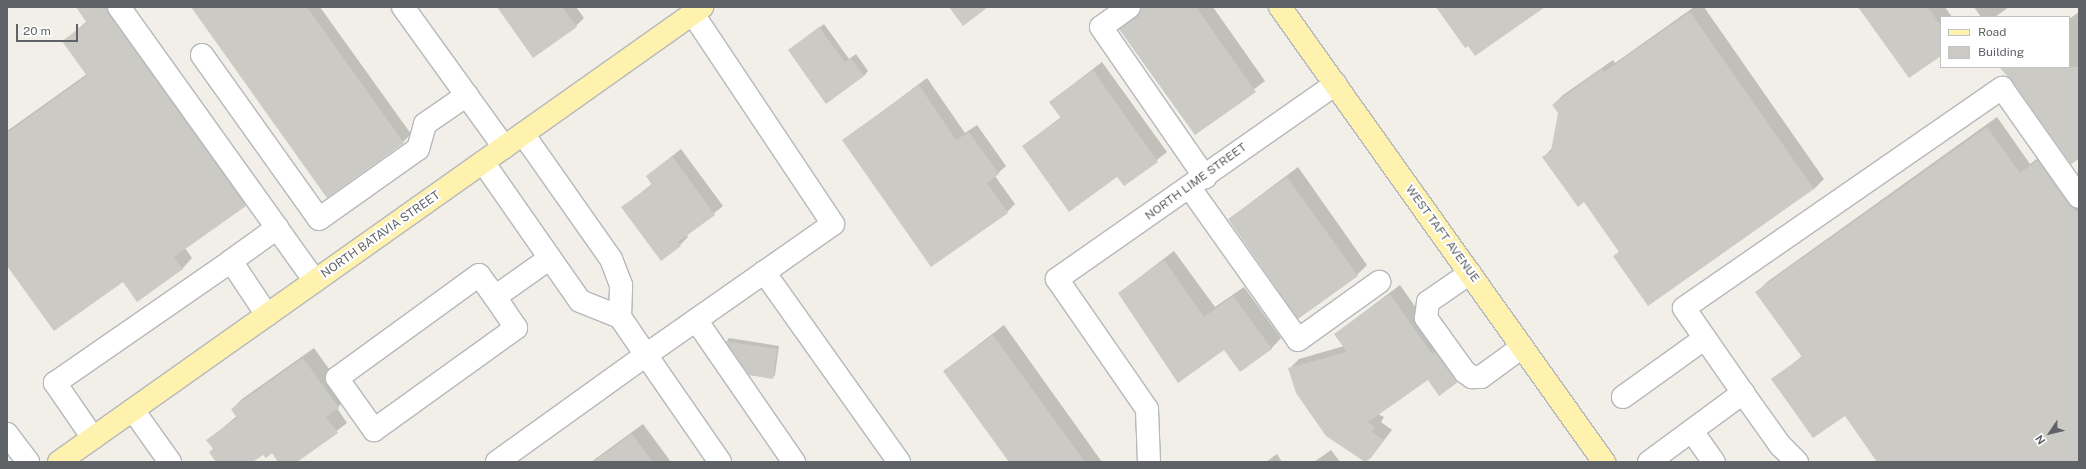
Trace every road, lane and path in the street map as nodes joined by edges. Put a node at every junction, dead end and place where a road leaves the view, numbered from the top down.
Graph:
1 (119, 7) edge
2 (403, 7) edge
3 (1129, 7) edge
4 (1280, 7) edge
5 (698, 10) edge
6 (202, 55) dead end
7 (1335, 84) junction
8 (467, 95) junction
9 (523, 134) junction
10 (504, 147) junction
11 (483, 162) junction
12 (1198, 182) junction
13 (2079, 197) edge
14 (277, 228) junction
15 (550, 258) junction
16 (231, 261) junction
17 (764, 272) junction
18 (1470, 273) junction
19 (315, 281) junction
20 (1380, 282) dead end
21 (495, 297) junction
22 (267, 315) junction
23 (620, 317) junction
24 (696, 320) junction
25 (1705, 338) junction
26 (1522, 347) junction
27 (646, 355) junction
28 (1744, 393) junction
29 (1623, 397) dead end
30 (133, 410) junction
31 (1692, 431) junction
32 (7, 434) edge
33 (93, 438) junction
34 (28, 462) edge
35 (59, 462) edge
36 (170, 462) edge
37 (497, 462) edge
38 (720, 462) edge
39 (794, 462) edge
40 (899, 462) edge
41 (1149, 462) edge
42 (1604, 462) edge
43 (1649, 462) edge
44 (1714, 462) edge
45 (1797, 462) edge

1 - 14 street
2 - 8 street
3 - 12 street
4 - 7 main road, WEST TAFT AVENUE
5 - 9 main road, NORTH BATAVIA STREET
5 - 17 street
6 - 8 street
7 - 12 street, NORTH LIME STREET
7 - 18 main road, WEST TAFT AVENUE
8 - 10 street
9 - 10 main road, NORTH BATAVIA STREET
9 - 23 street
10 - 11 main road, NORTH BATAVIA STREET
11 - 15 street
11 - 19 main road, NORTH BATAVIA STREET
12 - 20 street
12 - 41 street, NORTH LIME STREET
13 - 25 street
14 - 16 street
14 - 19 street
15 - 21 street
15 - 23 street
16 - 22 street
16 - 33 street
17 - 24 street
17 - 40 street
18 - 26 main road, WEST TAFT AVENUE
18 - 26 street
19 - 22 main road, NORTH BATAVIA STREET
21 - 21 street
22 - 30 main road, NORTH BATAVIA STREET
23 - 27 street
24 - 27 street
24 - 39 street
25 - 28 street
25 - 29 street
26 - 42 main road, WEST TAFT AVENUE
27 - 37 street
27 - 38 street
28 - 31 street
28 - 45 street
30 - 33 main road, NORTH BATAVIA STREET
30 - 36 street
31 - 43 street
31 - 44 street
32 - 34 street
33 - 35 main road, NORTH BATAVIA STREET

